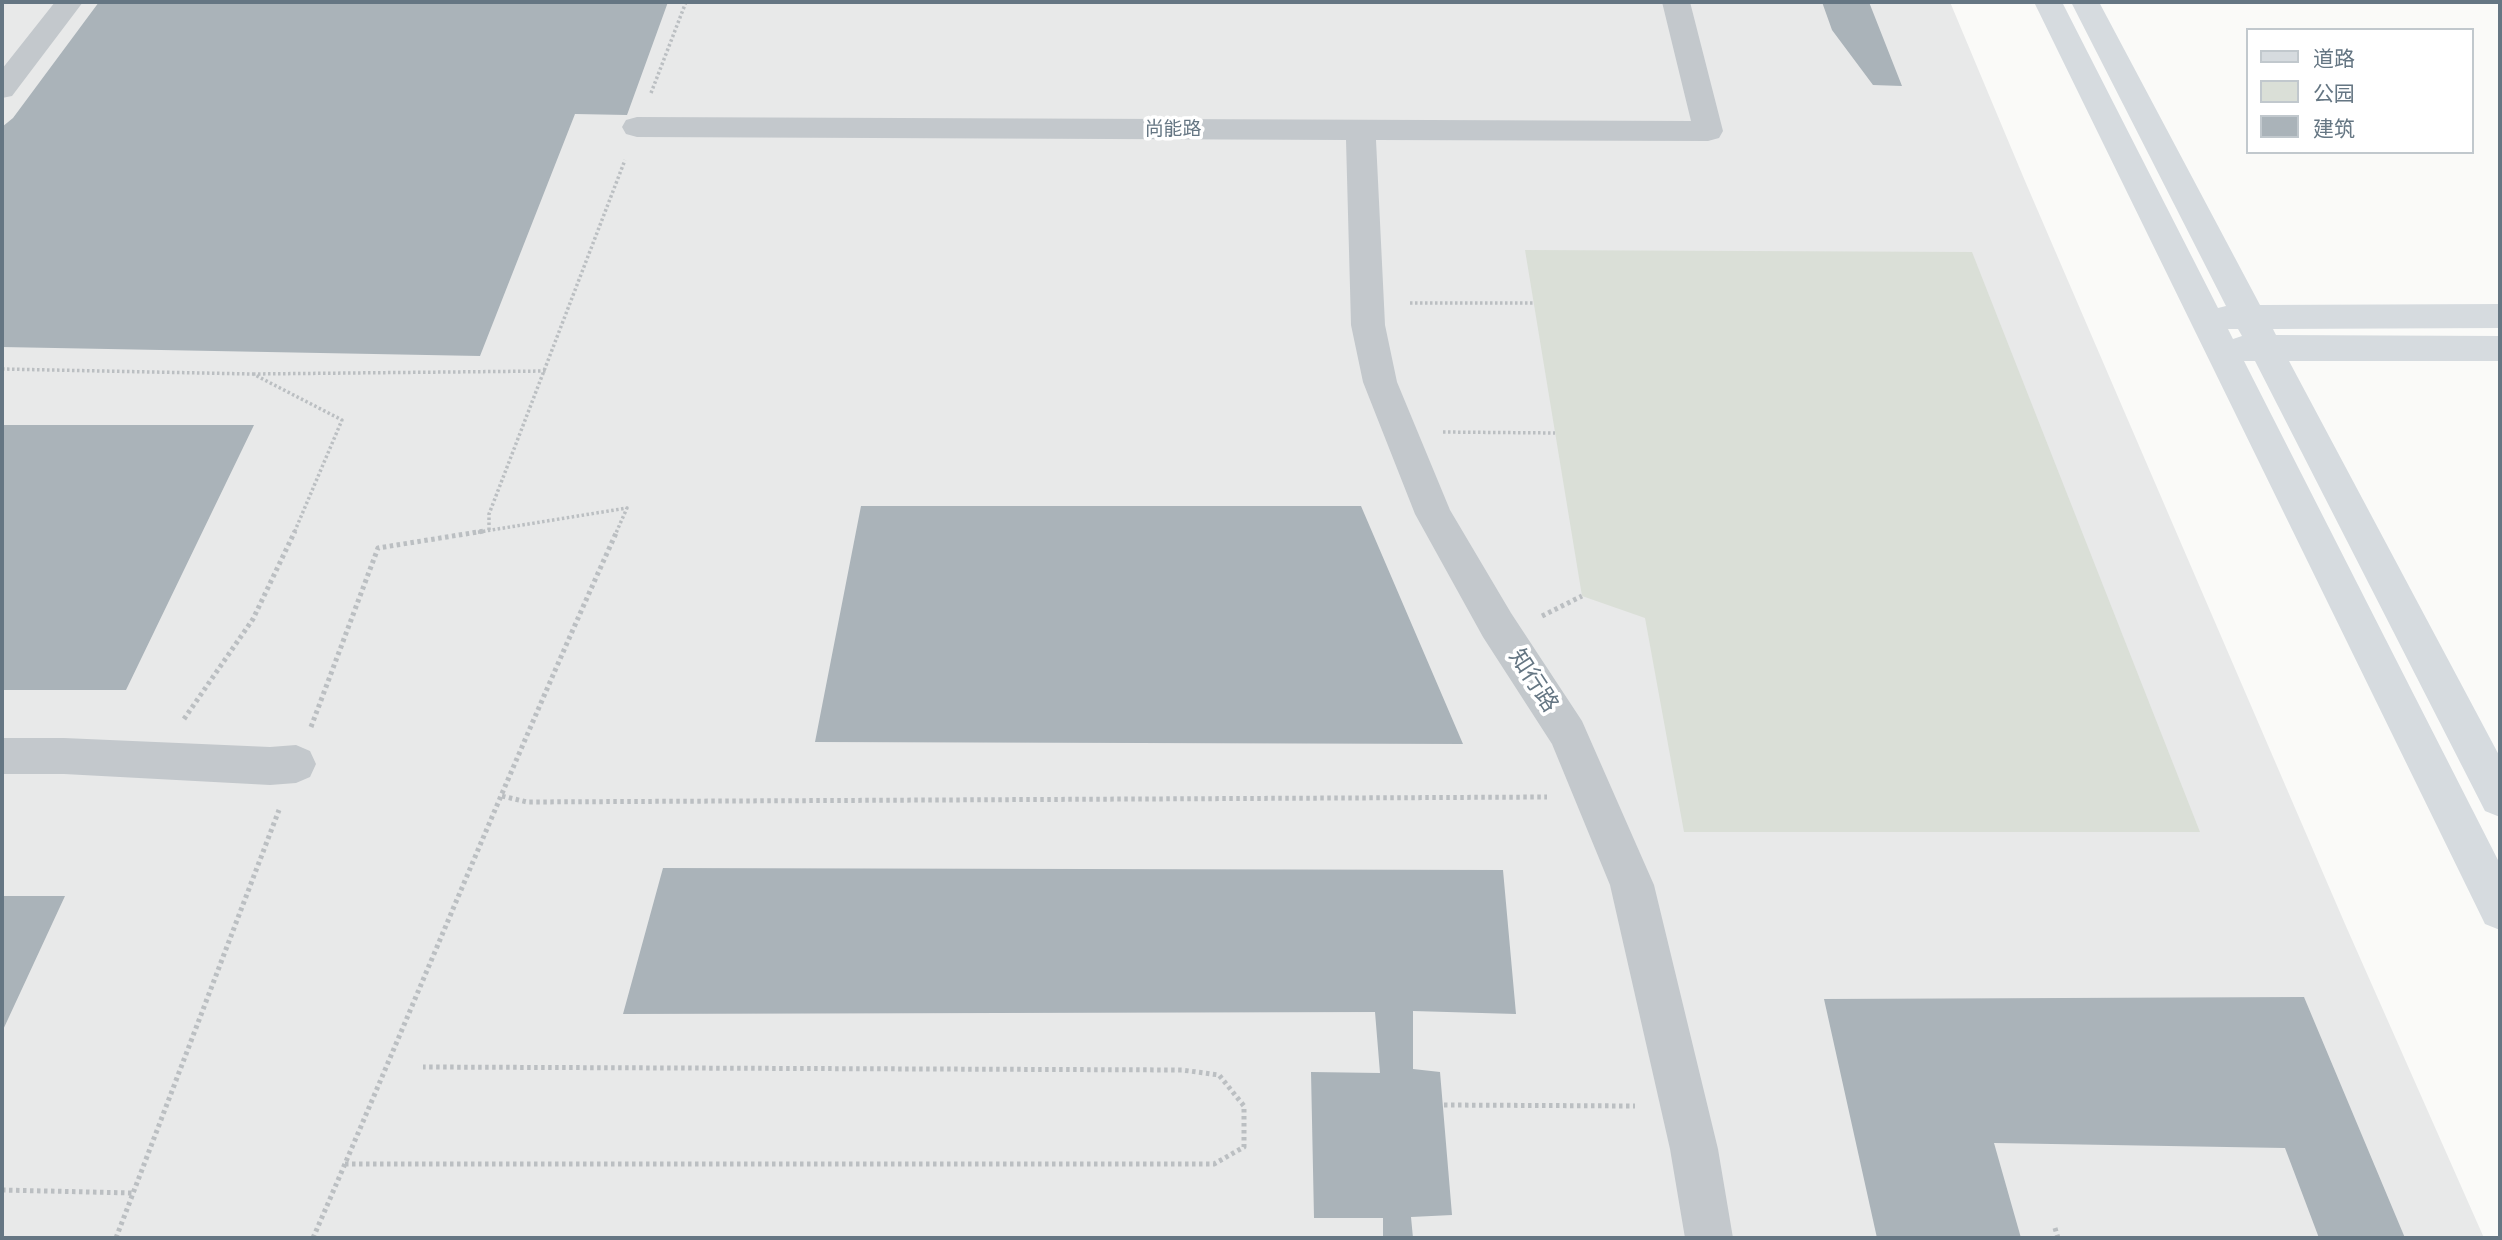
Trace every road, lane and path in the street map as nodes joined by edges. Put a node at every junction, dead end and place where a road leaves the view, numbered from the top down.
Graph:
1 (69, 2) edge
2 (686, 2) edge
3 (1676, 2) edge
4 (2048, 2) edge
5 (2085, 2) edge
6 (2, 89) edge
7 (637, 127) junction
8 (1361, 131) junction
9 (1367, 303) junction
10 (1534, 303) dead end
11 (2500, 316) edge
12 (2205, 317) junction
13 (2249, 317) junction
14 (2221, 348) junction
15 (2266, 348) junction
16 (2500, 348) edge
17 (2, 369) edge
18 (546, 371) junction
19 (253, 374) junction
20 (1400, 432) junction
21 (1555, 433) dead end
22 (489, 530) junction
23 (177, 729) dead end
24 (2, 755) edge
25 (296, 764) junction
26 (502, 796) junction
27 (1595, 796) junction
28 (2500, 798) edge
29 (2500, 909) edge
30 (424, 1067) dead end
31 (1444, 1105) dead end
32 (1684, 1106) junction
33 (345, 1164) junction
34 (2, 1189) edge
35 (133, 1193) junction
36 (2055, 1228) dead end
37 (116, 1238) edge
38 (313, 1238) edge
39 (1709, 1238) edge
40 (2058, 1238) edge

1 - 6 street
2 - 7 path
3 - 8 street, 尚能路
4 - 12 street
5 - 13 street
7 - 8 street, 尚能路
7 - 18 path
8 - 9 street, 知行路
9 - 10 path
9 - 20 street, 知行路
11 - 13 street
12 - 13 street
12 - 14 street
13 - 15 street
14 - 15 street
14 - 29 street
15 - 16 street
15 - 28 street
17 - 19 path
18 - 19 path
18 - 22 path
19 - 23 path
20 - 21 path
20 - 27 street, 知行路
22 - 25 path
22 - 26 path
24 - 25 street
25 - 35 path
26 - 27 path
26 - 33 path
27 - 32 street, 知行路
30 - 33 path
31 - 32 path
32 - 39 street, 知行路
33 - 38 path
34 - 35 path
35 - 37 path
36 - 40 path

